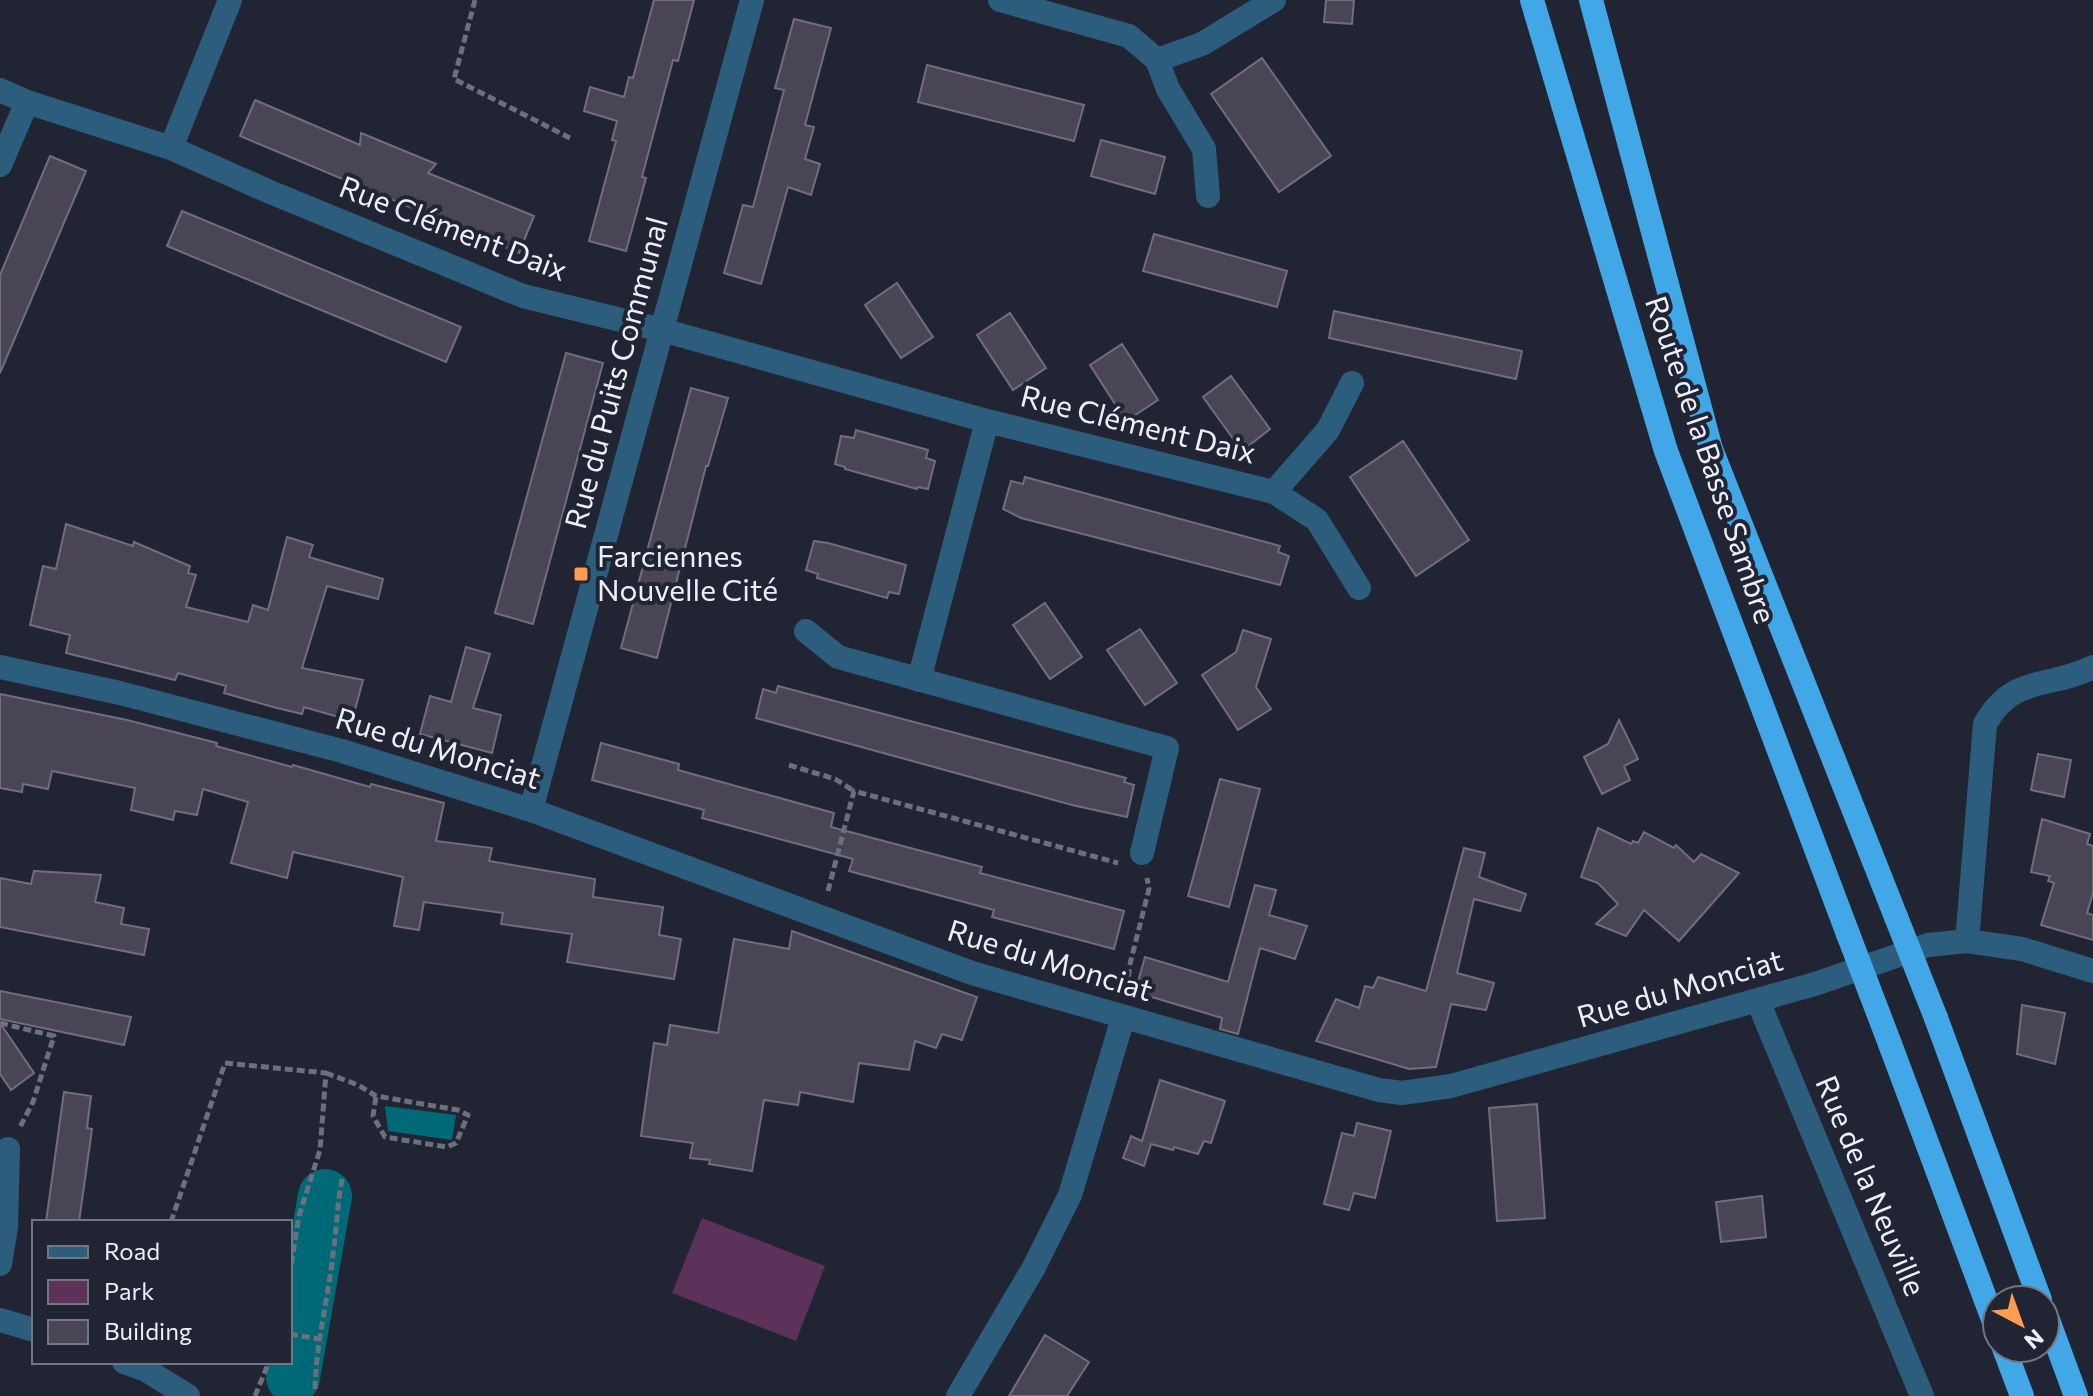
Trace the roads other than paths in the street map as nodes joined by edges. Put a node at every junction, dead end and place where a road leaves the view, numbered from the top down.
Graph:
1 (230, 0) edge
2 (752, 0) edge
3 (1000, 0) edge
4 (1274, 0) edge
5 (1532, 0) edge
6 (1591, 0) edge
7 (1157, 60) junction
8 (0, 90) edge
9 (27, 102) junction
10 (171, 148) junction
11 (0, 165) edge
12 (1208, 196) dead end
13 (662, 330) junction
14 (1352, 383) dead end
15 (987, 421) junction
16 (1274, 492) junction
17 (1359, 588) dead end
18 (806, 631) dead end
19 (0, 667) edge
20 (2093, 667) edge
21 (919, 680) junction
22 (531, 810) junction
23 (1142, 853) road end
24 (1967, 941) junction
25 (2093, 971) edge
26 (1758, 1001) junction
27 (1123, 1018) junction
28 (8, 1149) road end
29 (0, 1264) edge
30 (2034, 1284) edge
31 (1981, 1287) edge
32 (0, 1320) edge
33 (32, 1329) edge
34 (2061, 1355) edge
35 (130, 1364) edge
36 (2010, 1364) edge
37 (188, 1396) edge
38 (958, 1396) edge
39 (1922, 1396) edge
40 (2022, 1396) edge
41 (2076, 1396) edge

1 - 10 street
2 - 13 street, Rue du Puits Communal
3 - 7 street
4 - 7 street
5 - 31 highway, Route de la Basse Sambre, bridge
6 - 30 highway, Route de la Basse Sambre, bridge
7 - 12 street
8 - 9 street, Rue Clément Daix
9 - 10 street, Rue Clément Daix
9 - 11 street
10 - 13 street, Rue Clément Daix
13 - 15 street, Rue Clément Daix
13 - 22 street, Rue du Puits Communal
14 - 16 street, Rue Clément Daix
15 - 16 street, Rue Clément Daix
15 - 21 street, Rue Clément Daix
16 - 17 street, Rue Clément Daix
18 - 21 street
19 - 22 street, Rue du Monciat
20 - 24 street
21 - 23 street
22 - 27 street, Rue du Monciat
24 - 25 street, Rue du Monciat
24 - 26 street, Rue du Monciat
26 - 27 street, Rue du Monciat
26 - 39 street, Rue de la Neuville
27 - 38 street
28 - 29 street
32 - 33 street
34 - 41 highway
35 - 37 street
36 - 40 highway

